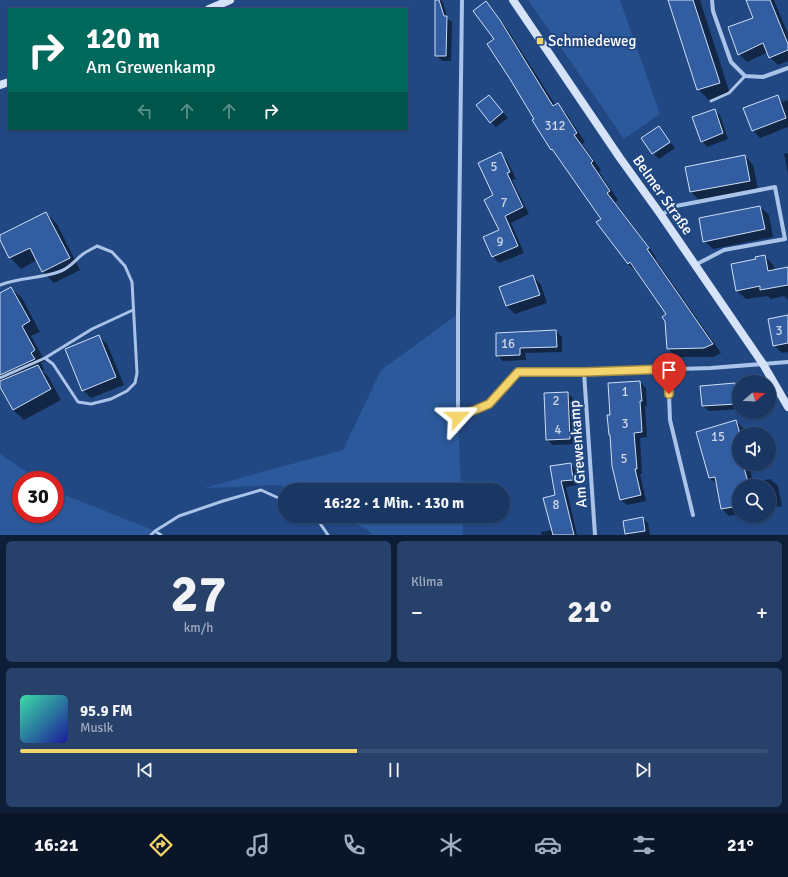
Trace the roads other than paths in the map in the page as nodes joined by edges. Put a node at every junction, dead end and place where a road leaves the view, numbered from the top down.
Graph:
1 (230, 0) edge
2 (462, 0) edge
3 (513, 0) edge
4 (712, 0) edge
5 (211, 8) edge
6 (788, 68) edge
7 (745, 76) junction
8 (711, 101) dead end
9 (661, 215) junction
10 (695, 266) junction
11 (0, 285) edge
12 (133, 310) junction
13 (45, 358) junction
14 (788, 362) edge
15 (763, 364) junction
16 (668, 369) junction
17 (584, 372) junction
18 (0, 378) edge
19 (788, 407) edge
20 (278, 498) edge
21 (693, 515) dead end
22 (320, 523) edge
23 (155, 531) junction
24 (151, 535) edge
25 (161, 535) edge
26 (328, 535) edge
27 (596, 535) edge

1 - 5 street
2 - 17 street
3 - 9 street, Belmer Straße
4 - 7 street
6 - 7 street
7 - 8 lane
9 - 10 street, Belmer Straße
9 - 10 street
10 - 15 street, Belmer Straße
11 - 12 lane
12 - 13 lane
12 - 13 lane
13 - 18 lane
14 - 15 street
15 - 16 street
15 - 19 street, Belmer Straße
16 - 17 street
16 - 21 street
17 - 27 street, Am Grewenkamp
20 - 23 lane
22 - 26 lane
23 - 24 lane
23 - 25 lane

